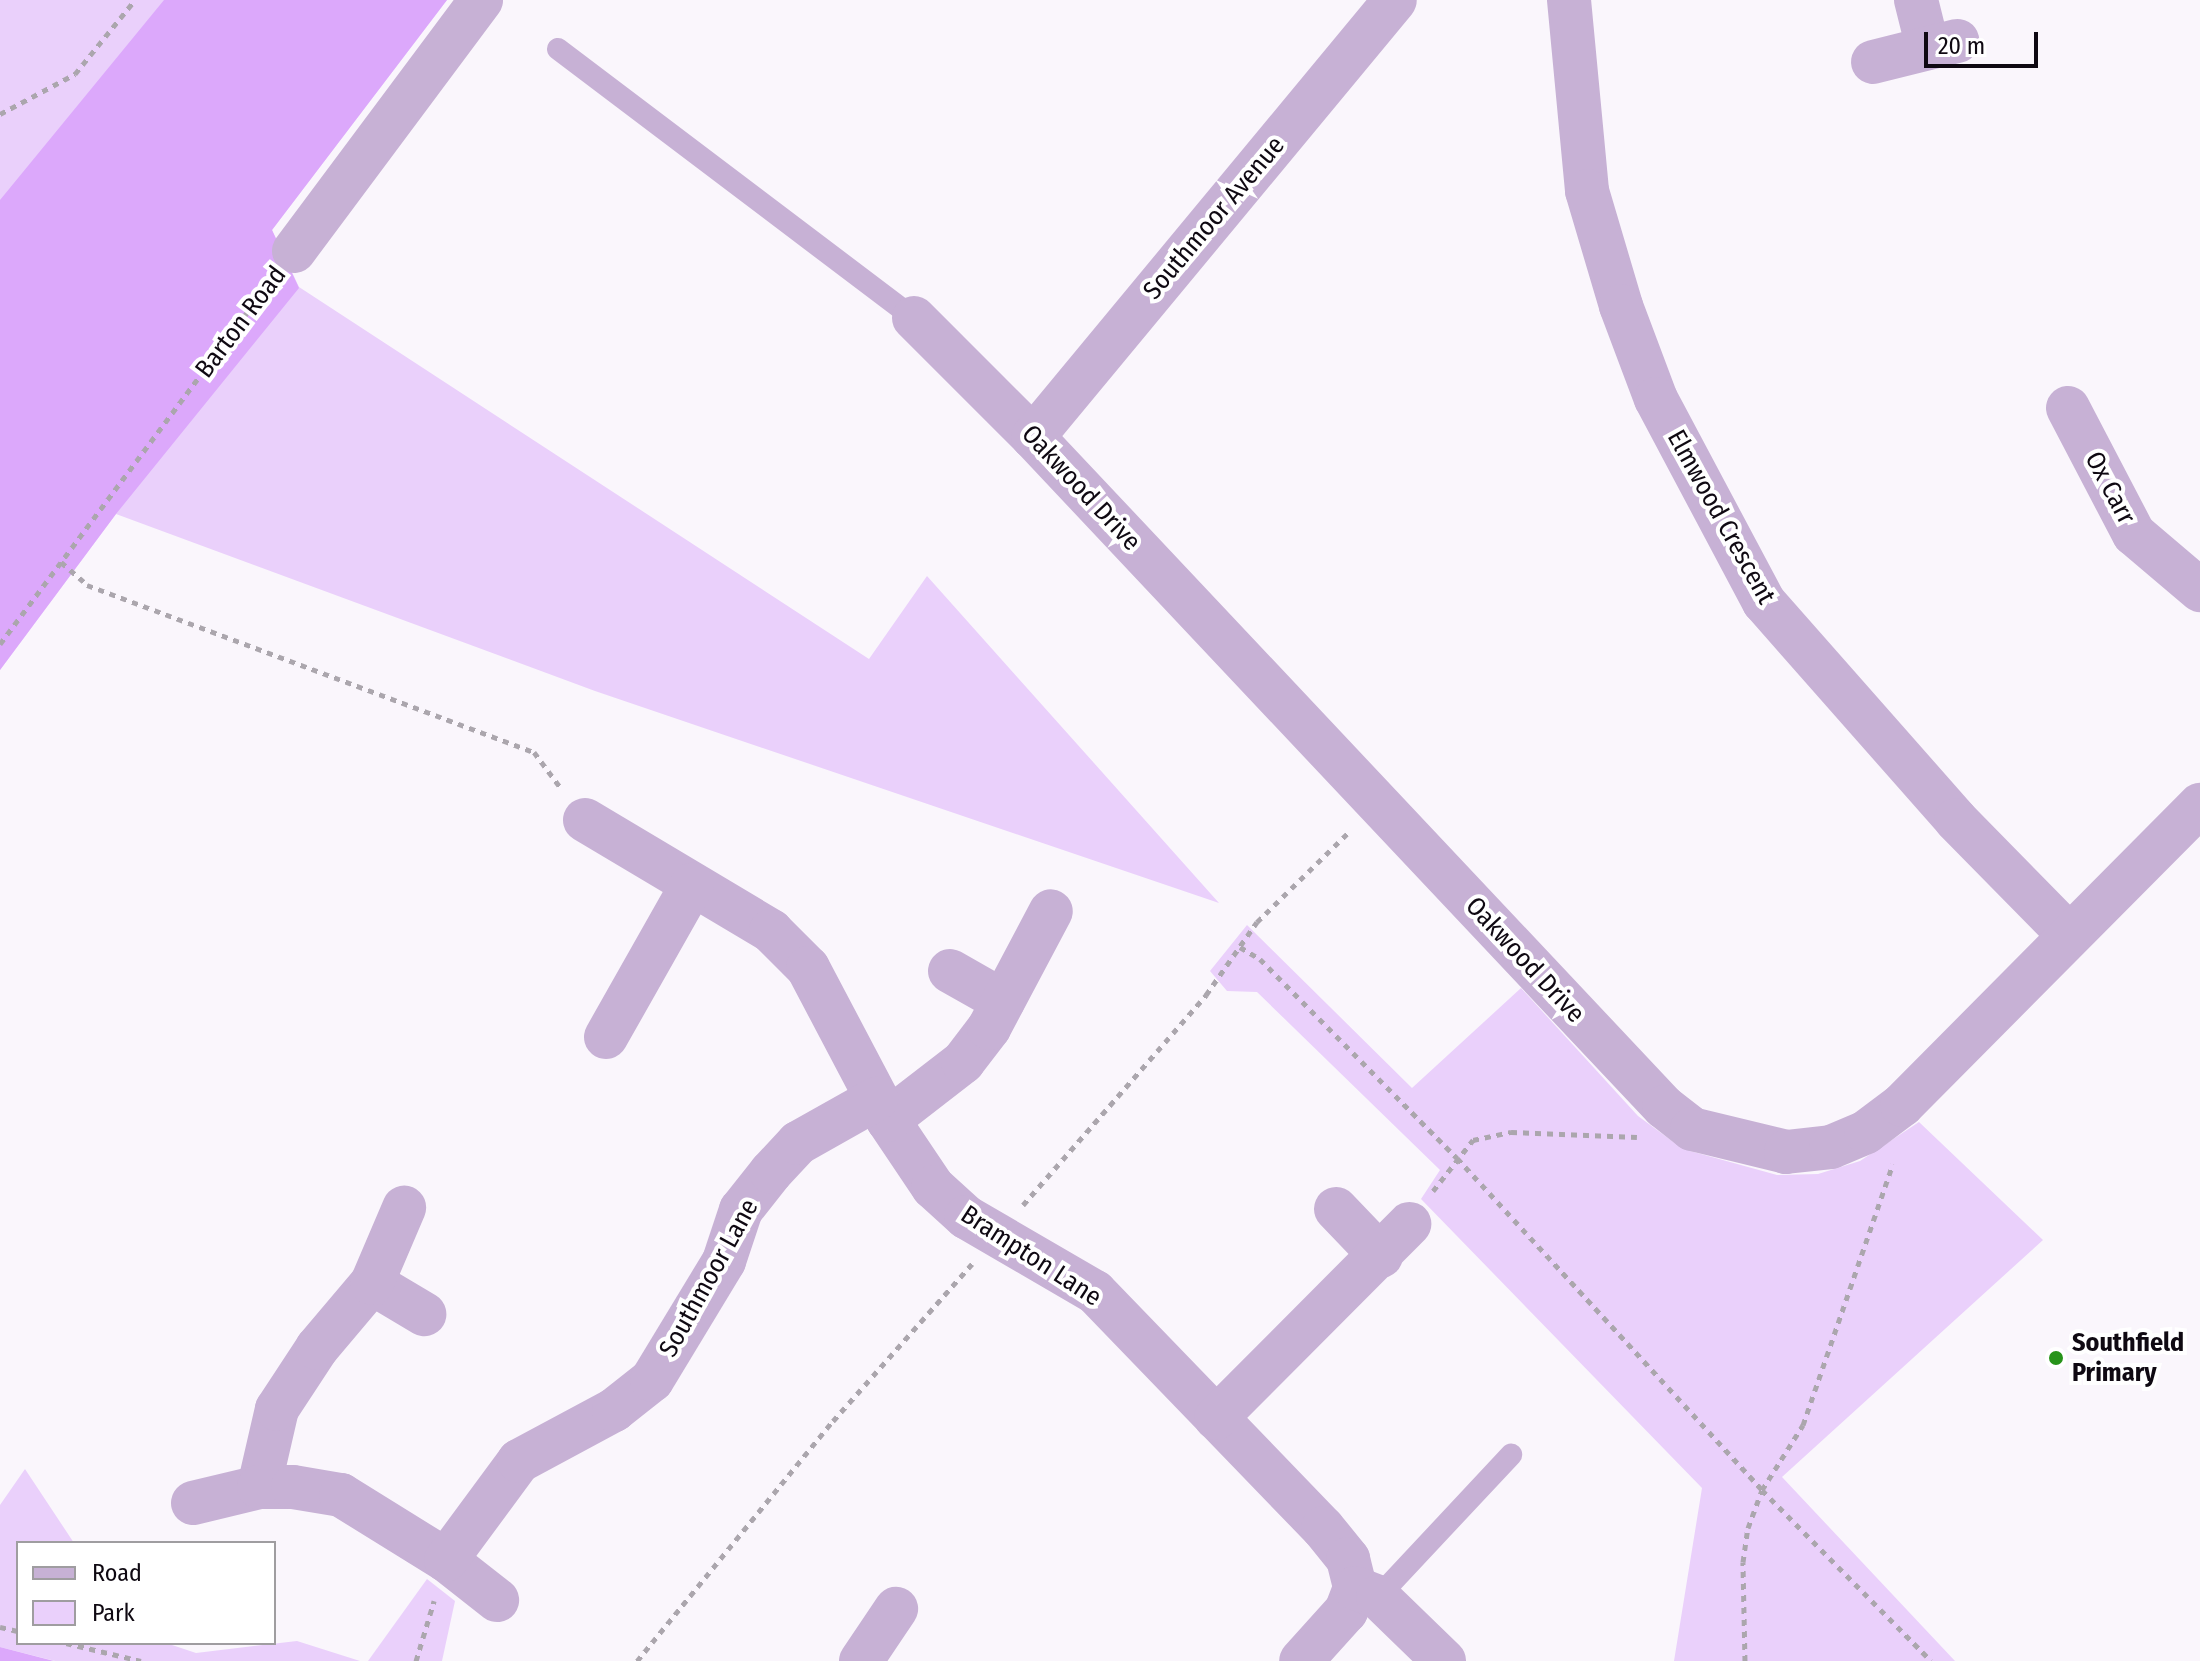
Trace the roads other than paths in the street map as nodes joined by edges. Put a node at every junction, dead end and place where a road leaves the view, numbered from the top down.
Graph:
1 (481, 0) edge
2 (1395, 0) edge
3 (1569, 0) edge
4 (1916, 0) edge
5 (558, 49) dead end
6 (1873, 62) dead end
7 (294, 251) road end
8 (914, 318) joint
9 (2068, 408) dead end
10 (1033, 437) junction
11 (2200, 590) edge
12 (2200, 805) edge
13 (585, 820) road end
14 (692, 885) junction
15 (1051, 911) dead end
16 (2068, 934) junction
17 (950, 971) dead end
18 (1003, 1001) junction
19 (606, 1037) dead end
20 (882, 1109) junction
21 (404, 1208) dead end
22 (1336, 1209) dead end
23 (372, 1283) junction
24 (424, 1314) dead end
25 (1216, 1418) junction
26 (1511, 1455) dead end
27 (259, 1487) junction
28 (193, 1503) dead end
29 (451, 1564) junction
30 (1366, 1592) junction
31 (497, 1600) dead end
32 (896, 1609) dead end
33 (861, 1661) edge
34 (1301, 1661) edge
35 (1444, 1661) edge

1 - 7 street, Barton Road
2 - 10 street, Southmoor Avenue
3 - 16 street, Elmwood Crescent
4 - 6 street
5 - 8 lane
8 - 10 street, Oakwood Drive
9 - 11 street, Ox Carr
10 - 16 street, Oakwood Drive
12 - 16 street
13 - 14 street, Brampton Lane
14 - 19 street
14 - 20 street, Brampton Lane
15 - 18 street
17 - 18 street
18 - 20 street
20 - 25 street, Brampton Lane
20 - 29 street, Southmoor Lane
21 - 23 street
22 - 25 street
23 - 24 street
23 - 27 street
25 - 30 street, Brampton Lane
26 - 30 lane
27 - 28 street
27 - 29 street
29 - 31 street
30 - 34 street
30 - 35 street, Brampton Lane
32 - 33 street

